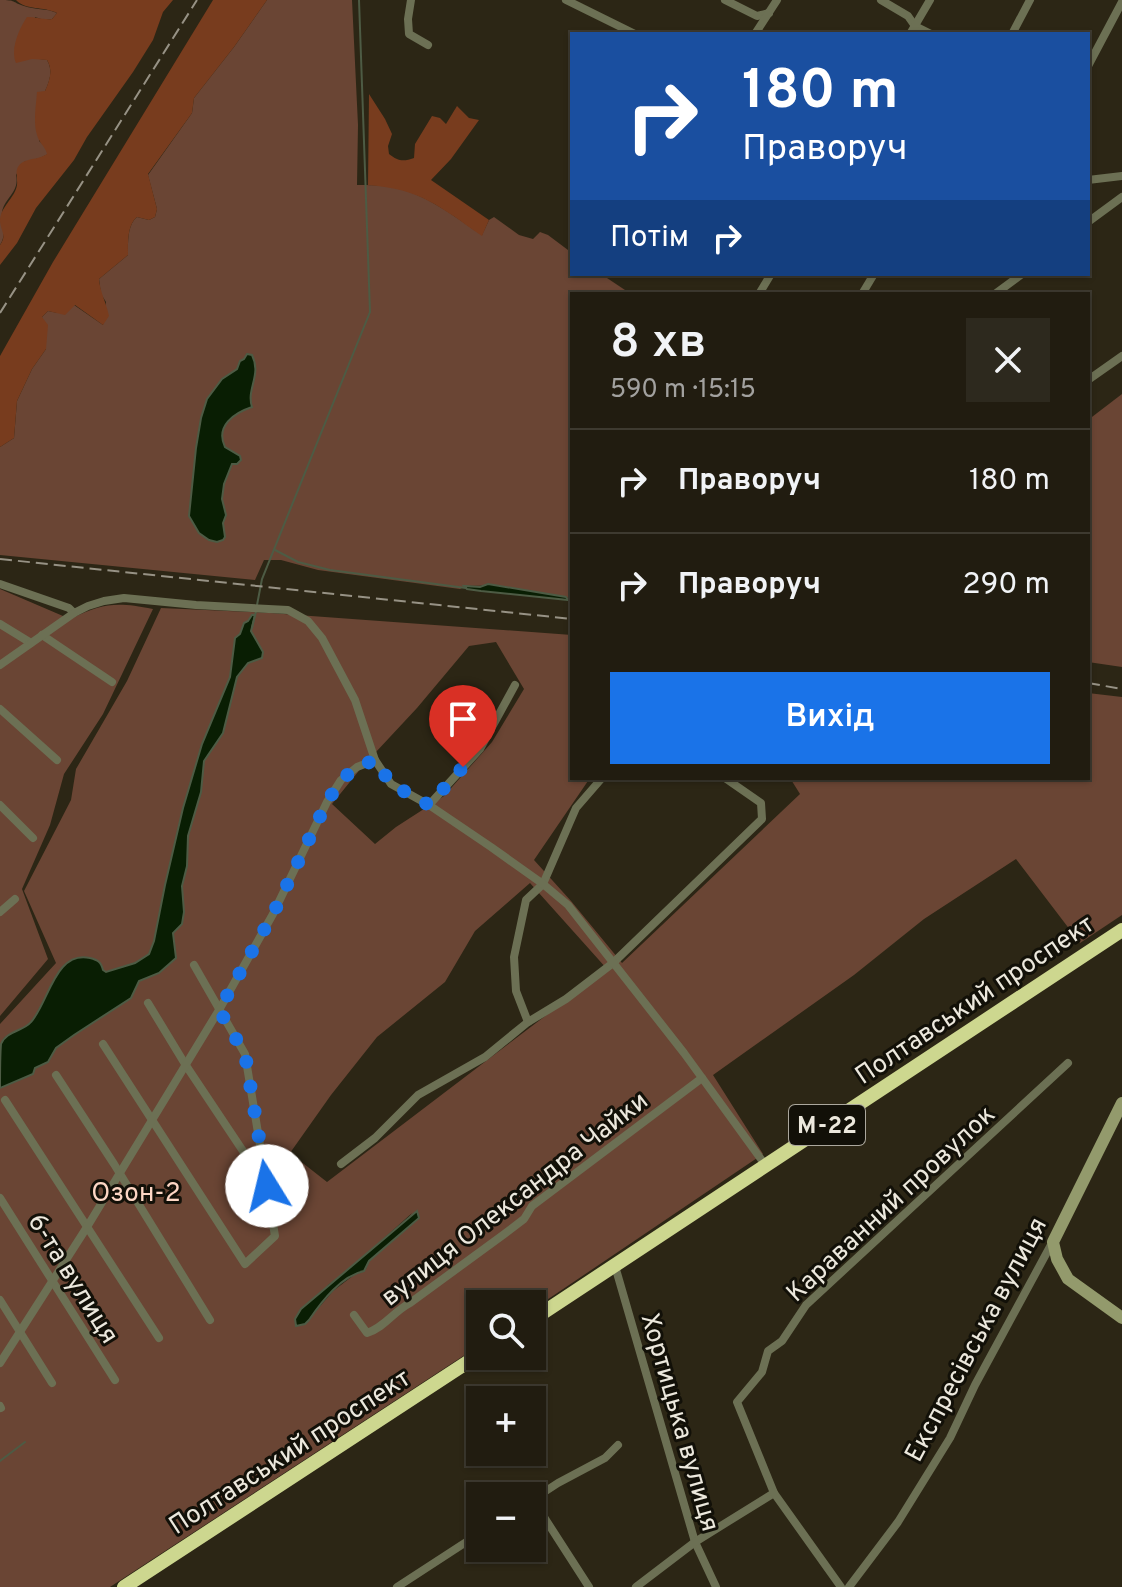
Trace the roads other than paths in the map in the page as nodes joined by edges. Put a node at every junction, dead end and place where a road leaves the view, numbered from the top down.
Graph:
1 (411, 0) edge
2 (566, 0) edge
3 (725, 0) edge
4 (777, 0) edge
5 (881, 0) edge
6 (930, 0) edge
7 (1030, 0) edge
8 (1122, 2) edge
9 (769, 13) junction
10 (915, 26) junction
11 (631, 32) edge
12 (756, 32) edge
13 (911, 32) edge
14 (927, 32) edge
15 (1013, 32) edge
16 (428, 45) dead end
17 (1090, 62) edge
18 (1122, 176) edge
19 (1090, 180) edge
20 (1122, 197) edge
21 (1090, 221) edge
22 (1019, 276) edge
23 (998, 292) edge
24 (1122, 356) edge
25 (1090, 379) edge
26 (0, 584) edge
27 (74, 613) junction
28 (0, 624) edge
29 (42, 635) junction
30 (31, 643) junction
31 (0, 665) edge
32 (112, 682) dead end
33 (515, 685) dead end
34 (0, 709) edge
35 (57, 760) dead end
36 (375, 760) junction
37 (600, 780) edge
38 (728, 780) edge
39 (0, 805) edge
40 (429, 805) junction
41 (33, 838) dead end
42 (543, 884) junction
43 (15, 899) dead end
44 (0, 912) edge
45 (1122, 930) edge
46 (613, 963) junction
47 (194, 965) dead end
48 (148, 1003) dead end
49 (219, 1010) junction
50 (528, 1022) junction
51 (103, 1044) dead end
52 (1068, 1063) dead end
53 (185, 1064) junction
54 (56, 1075) dead end
55 (702, 1078) junction
56 (5, 1100) dead end
57 (1122, 1103) edge
58 (151, 1119) junction
59 (341, 1164) dead end
60 (766, 1166) junction
61 (119, 1173) junction
62 (267, 1186) junction
63 (0, 1198) edge
64 (87, 1227) junction
65 (1053, 1242) junction
66 (615, 1266) junction
67 (53, 1280) junction
68 (0, 1300) edge
69 (546, 1311) edge
70 (354, 1315) dead end
71 (1122, 1318) edge
72 (210, 1320) dead end
73 (21, 1330) junction
74 (159, 1338) dead end
75 (0, 1363) edge
76 (466, 1363) edge
77 (115, 1380) dead end
78 (52, 1383) dead end
79 (618, 1445) dead end
80 (546, 1491) edge
81 (774, 1493) junction
82 (546, 1521) edge
83 (466, 1542) edge
84 (695, 1542) junction
85 (124, 1587) edge
86 (397, 1587) edge
87 (589, 1587) edge
88 (636, 1587) edge
89 (716, 1587) edge
90 (841, 1587) edge
91 (849, 1587) edge

1 - 16 street
2 - 11 street
3 - 9 street
4 - 9 street
5 - 10 street
6 - 10 street
7 - 15 street
8 - 17 street
9 - 12 street
10 - 13 street
10 - 14 street
18 - 19 street
20 - 21 street
22 - 23 street
24 - 25 street
26 - 27 street
27 - 29 street
27 - 36 street
28 - 30 street
29 - 30 street
29 - 32 street
30 - 31 street
33 - 40 street
34 - 35 street
36 - 40 street
36 - 49 street
37 - 42 street
38 - 46 street
39 - 41 street
40 - 42 street
42 - 46 street
42 - 50 street
43 - 44 street
45 - 60 highway, Полтавський проспект / М-22
46 - 50 street
46 - 55 street
47 - 49 street
48 - 53 street
49 - 53 street
49 - 62 street
50 - 59 street
51 - 58 street
52 - 81 street, Караванний провулок
53 - 58 street
53 - 62 street
54 - 61 street
55 - 60 street
55 - 70 street, вулиця Олександра Чайки
56 - 64 street
57 - 65 street, Експресівська вулиця
58 - 61 street
58 - 62 street
60 - 66 highway, Полтавський проспект / М-22
61 - 64 street
61 - 72 street
63 - 67 street, 6-та вулиця
64 - 67 street
64 - 74 street
65 - 71 street
65 - 91 street, Експресівська вулиця
66 - 69 highway, Полтавський проспект / М-22
66 - 84 street, Хортицька вулиця
67 - 73 street
67 - 77 street, 6-та вулиця
68 - 73 street
73 - 75 street
73 - 78 street
76 - 85 highway, Полтавський проспект
79 - 80 street
81 - 84 street
81 - 90 street, Караванний провулок
82 - 87 street
83 - 86 street
84 - 88 street
84 - 89 street, Хортицька вулиця

